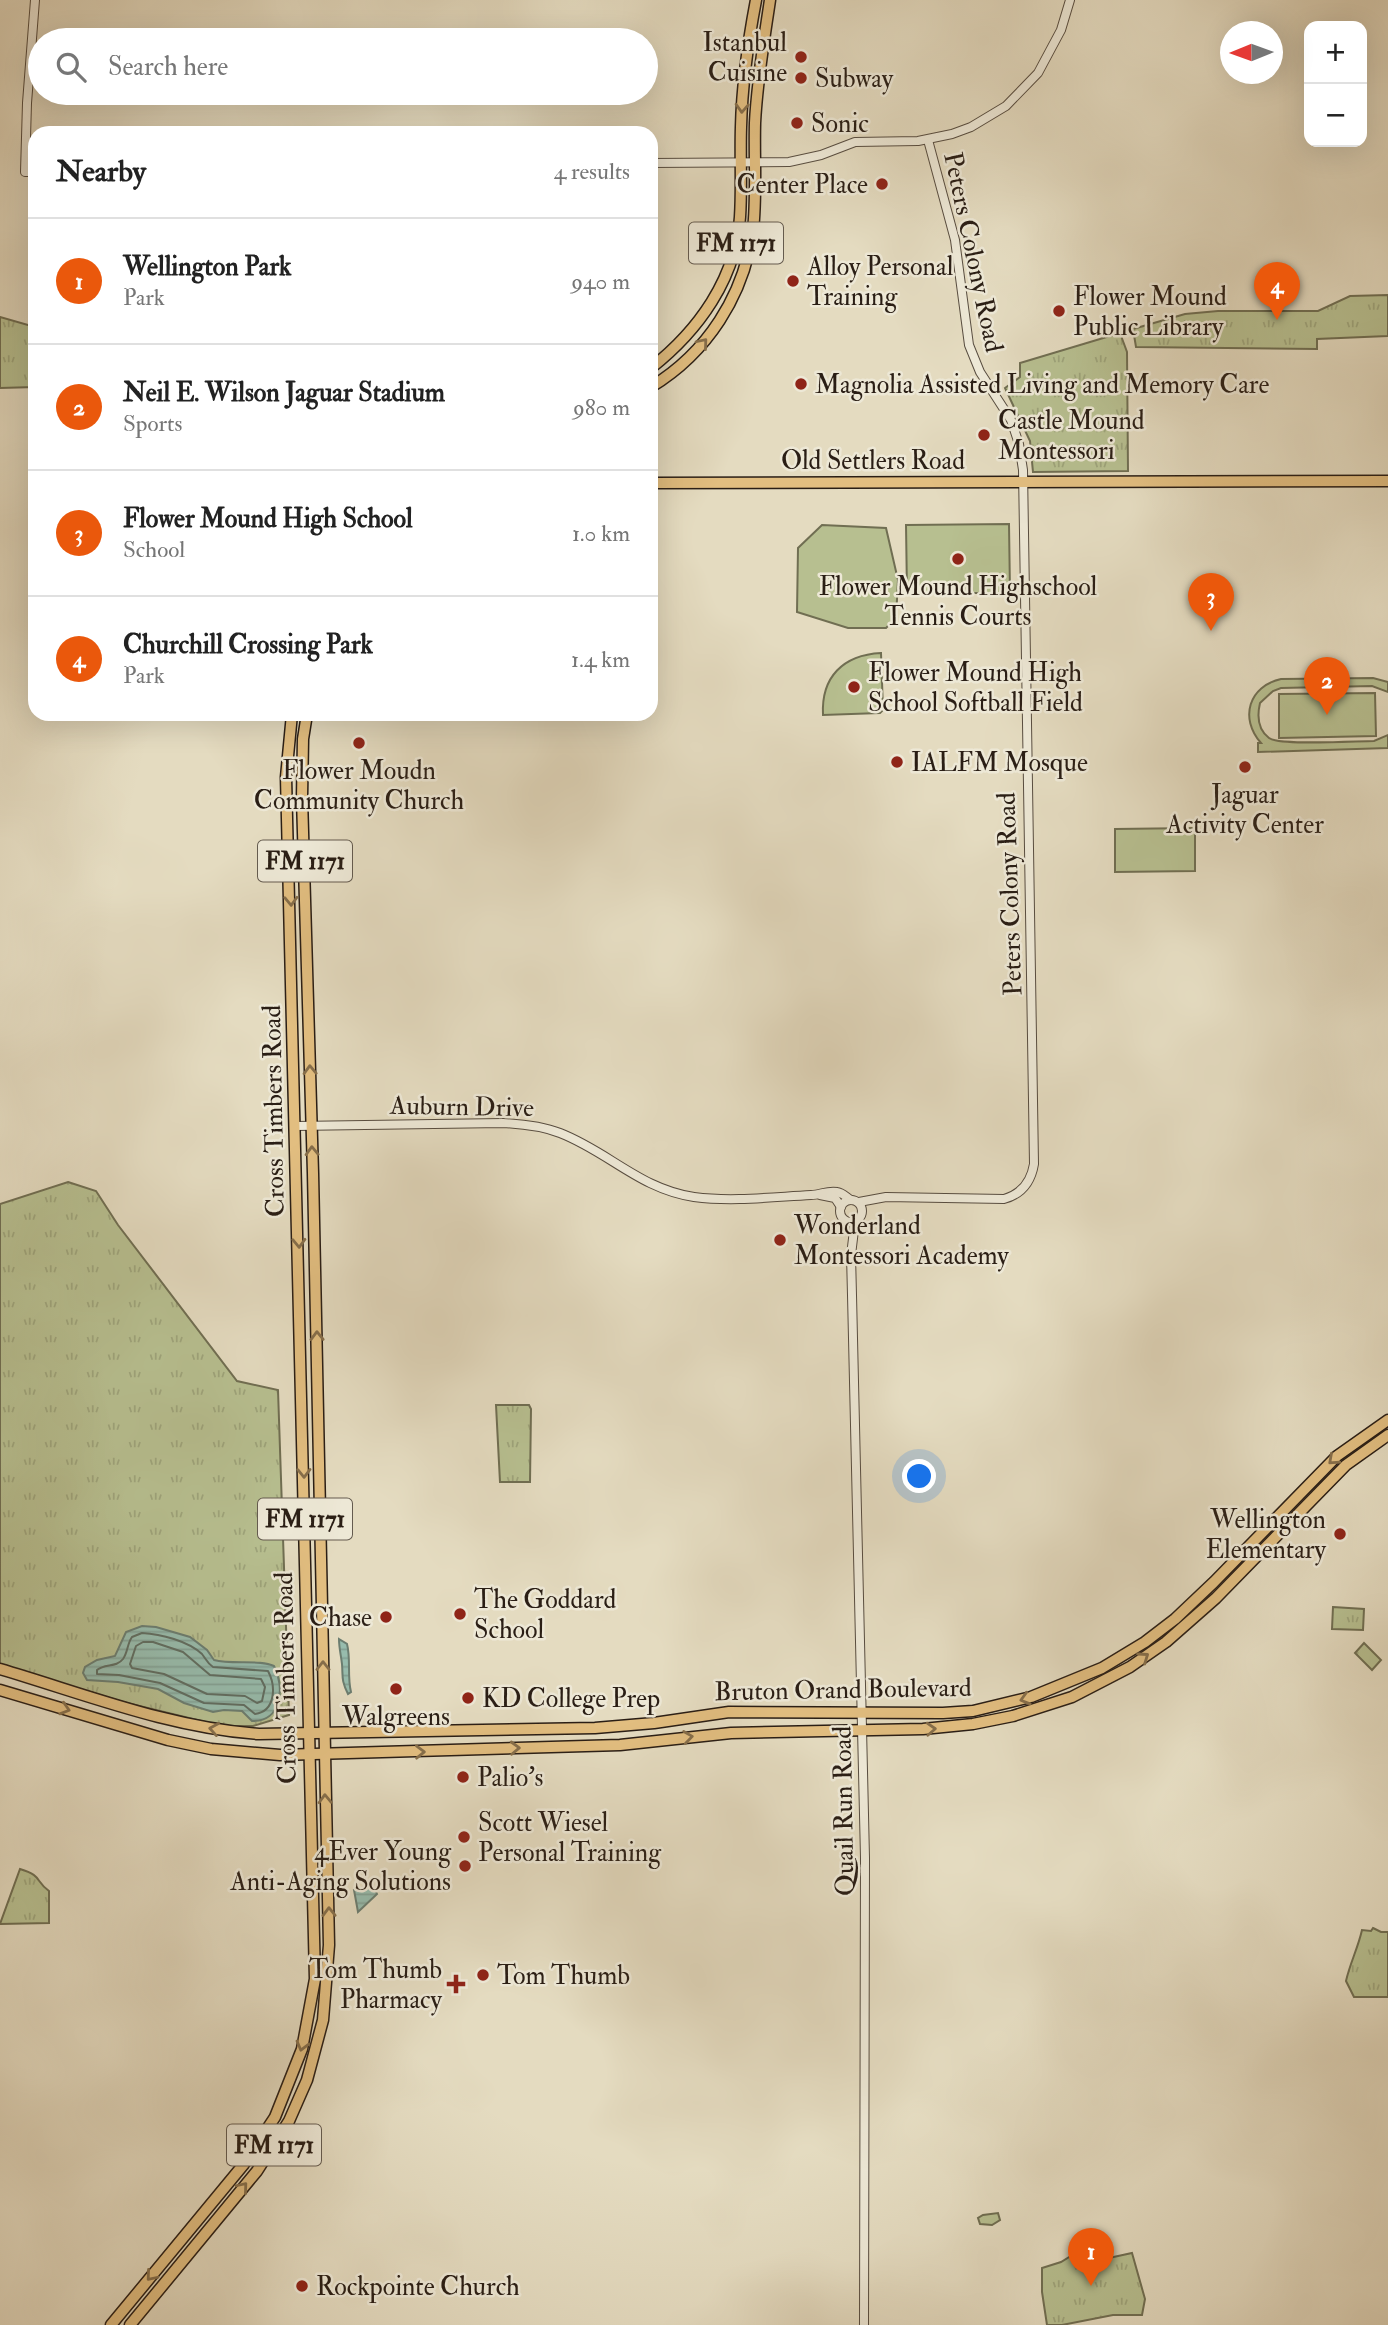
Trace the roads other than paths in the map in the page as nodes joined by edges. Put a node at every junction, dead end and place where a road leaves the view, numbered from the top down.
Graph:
1 (36, 0) edge
2 (756, 0) edge
3 (770, 0) edge
4 (1070, 0) edge
5 (34, 28) edge
6 (28, 92) edge
7 (928, 140) junction
8 (740, 162) junction
9 (755, 162) junction
10 (658, 163) edge
11 (28, 172) edge
12 (658, 362) edge
13 (658, 380) edge
14 (1388, 481) edge
15 (658, 483) edge
16 (1024, 484) junction
17 (291, 721) edge
18 (306, 721) edge
19 (296, 1126) junction
20 (311, 1126) junction
21 (820, 1195) junction
22 (857, 1204) junction
23 (841, 1207) junction
24 (845, 1221) junction
25 (855, 1222) junction
26 (852, 1255) junction
27 (1388, 1420) edge
28 (1388, 1435) edge
29 (0, 1669) edge
30 (0, 1690) edge
31 (862, 1713) junction
32 (863, 1730) junction
33 (446, 1732) junction
34 (308, 1734) junction
35 (323, 1734) junction
36 (447, 1751) junction
37 (309, 1754) junction
38 (324, 1754) junction
39 (315, 1979) junction
40 (328, 1979) junction
41 (111, 2325) edge
42 (130, 2325) edge
43 (864, 2325) edge

1 - 5 street
2 -> 8 main road, FM 1171
3 - 9 main road, FM 1171
4 - 7 street
6 - 11 street
7 - 9 street
7 - 16 street, Peters Colony Road
8 - 9 street
8 - 10 street
8 - 12 main road, FM 1171
13 -> 9 main road, FM 1171
14 - 16 main road, Old Settlers Road
15 - 16 main road, Old Settlers Road
16 - 22 street, Peters Colony Road
17 -> 19 main road, Cross Timbers Road / FM 1171
20 -> 18 main road, Cross Timbers Road / FM 1171
19 - 20 street, Auburn Drive
19 -> 34 main road, Cross Timbers Road / FM 1171
20 - 21 street, Auburn Drive
35 -> 20 main road, Cross Timbers Road / FM 1171
21 - 22 street, Auburn Drive
21 - 23 street
22 - 23 street
22 - 25 street
23 - 24 street
24 - 25 street
24 - 26 street, Quail Run Road
25 - 26 street, Quail Run Road
26 - 31 street, Quail Run Road
27 -> 31 main road, Bruton Orand Boulevard
32 -> 28 main road, Bruton Orand Boulevard
34 -> 29 main road, Bruton Orand Boulevard
30 -> 37 main road, Bruton Orand Boulevard
31 - 32 street, Quail Run Road
31 - 33 main road, Bruton Orand Boulevard
36 -> 32 main road, Bruton Orand Boulevard
32 - 43 street, Quail Run Road
33 - 35 main road, Bruton Orand Boulevard
33 - 36 main road
34 - 35 main road, Bruton Orand Boulevard
34 - 37 main road, Cross Timbers Road / FM 1171
35 - 38 main road, Cross Timbers Road / FM 1171
38 -> 36 main road, Bruton Orand Boulevard
37 - 38 main road, Bruton Orand Boulevard
37 - 39 main road, Cross Timbers Road / FM 1171
40 -> 38 main road, Cross Timbers Road / FM 1171
39 - 40 main road
39 -> 41 main road, Cross Timbers Road / FM 1171
42 -> 40 main road, Cross Timbers Road / FM 1171

